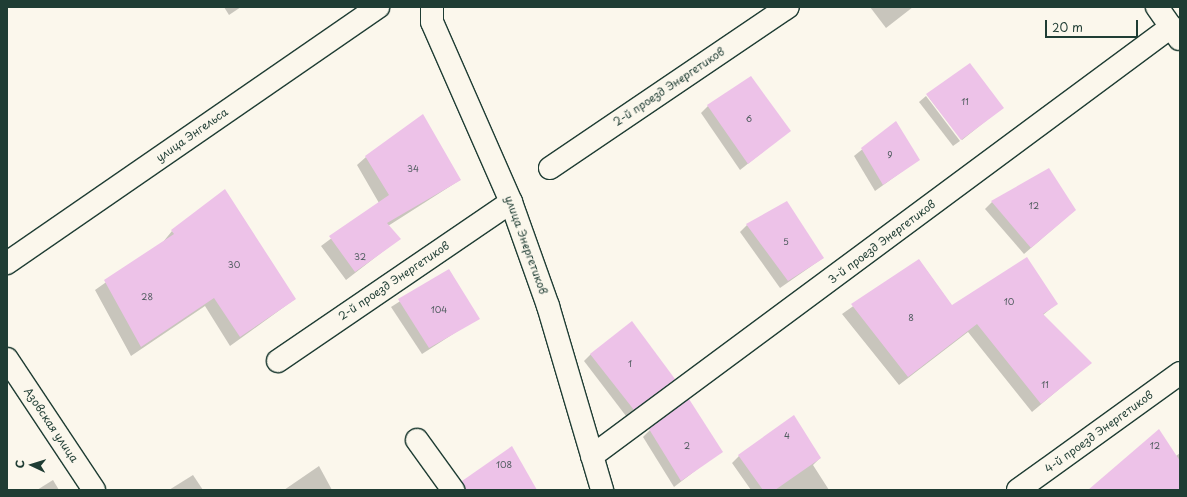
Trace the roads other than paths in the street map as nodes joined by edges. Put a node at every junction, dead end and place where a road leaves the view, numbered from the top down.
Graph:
1 (378, 7) edge
2 (432, 7) edge
3 (788, 7) edge
4 (1157, 7) edge
5 (1176, 33) edge
6 (550, 168) dead end
7 (511, 202) junction
8 (7, 263) edge
9 (7, 359) edge
10 (278, 361) dead end
11 (1180, 373) edge
12 (417, 440) dead end
13 (592, 456) junction
14 (94, 490) edge
15 (453, 490) edge
16 (602, 490) edge
17 (1018, 490) edge

1 - 8 street, улица Энгельса
2 - 7 street, улица Энергетиков
3 - 6 street, 2-й проезд Энергетиков
4 - 5 street
5 - 13 street, 3-й проезд Энергетиков
7 - 10 street, 2-й проезд Энергетиков
7 - 13 street, улица Энергетиков
9 - 14 street, Азовская улица
11 - 17 street, 4-й проезд Энергетиков
12 - 15 street
13 - 16 street, улица Энергетиков

